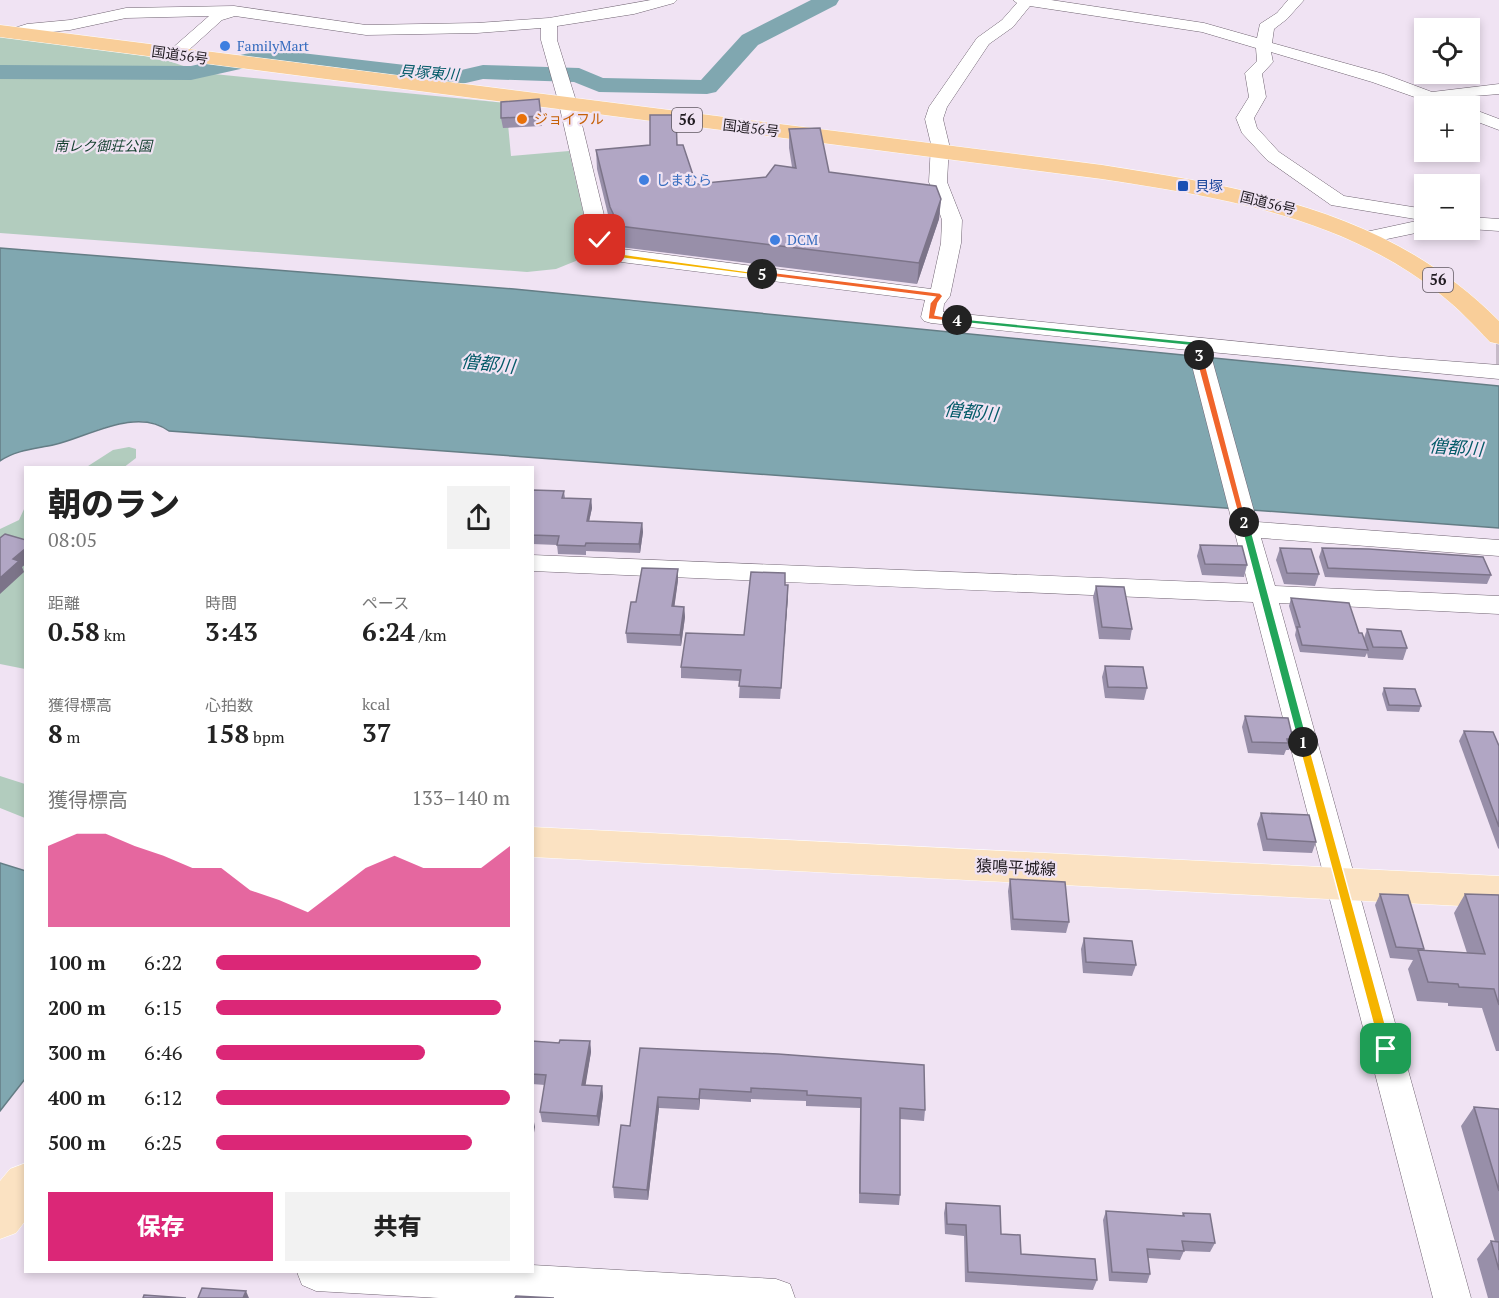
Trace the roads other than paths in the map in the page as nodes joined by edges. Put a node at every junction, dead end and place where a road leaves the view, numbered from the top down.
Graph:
1 (254, 0) edge
2 (669, 0) edge
3 (1023, 0) edge
4 (1296, 0) edge
5 (234, 11) junction
6 (543, 19) junction
7 (7, 32) edge
8 (1264, 45) junction
9 (176, 54) junction
10 (1499, 89) edge
11 (1430, 96) edge
12 (1436, 96) edge
13 (568, 104) junction
14 (1480, 117) edge
15 (1499, 125) edge
16 (940, 152) junction
17 (1414, 214) edge
18 (1480, 224) edge
19 (1499, 225) edge
20 (1414, 227) edge
21 (1368, 237) junction
22 (940, 296) junction
23 (1197, 347) junction
24 (1498, 354) edge
25 (1245, 525) junction
26 (1499, 548) edge
27 (534, 563) edge
28 (1263, 594) junction
29 (1499, 605) edge
30 (534, 842) edge
31 (1342, 884) junction
32 (1499, 892) edge
33 (24, 1187) edge
34 (0, 1217) edge
35 (334, 1273) edge
36 (776, 1298) edge
37 (1452, 1298) edge

1 - 5 street
2 - 6 street
3 - 8 street
3 - 16 street
4 - 8 street
5 - 6 street
5 - 7 street
5 - 9 street
6 - 13 street
7 - 9 highway, 国道56号 / 56
8 - 11 street
8 - 17 street
9 - 13 highway, 国道56号 / 56
10 - 12 street
13 - 16 highway, 国道56号 / 56
13 - 22 street
14 - 15 street
16 - 21 highway, 国道56号 / 56
16 - 22 street
18 - 19 street
20 - 21 street
21 - 24 highway, 国道56号 / 56
22 - 23 street
23 - 24 street
23 - 25 street
25 - 26 street
25 - 28 street
27 - 28 street
28 - 29 street
28 - 31 street
30 - 31 main road, 猿鳴平城線
31 - 32 main road, 猿鳴平城線
31 - 37 street
33 - 34 main road
35 - 36 street

